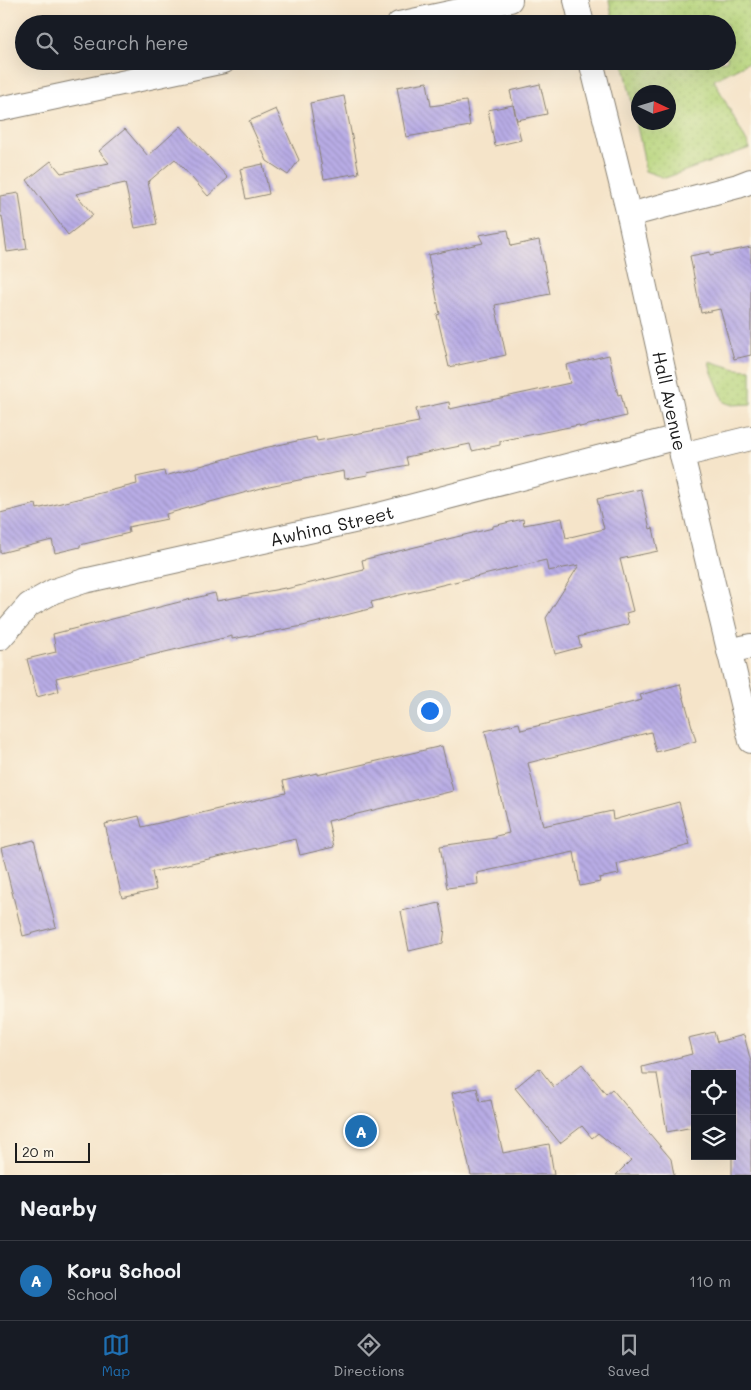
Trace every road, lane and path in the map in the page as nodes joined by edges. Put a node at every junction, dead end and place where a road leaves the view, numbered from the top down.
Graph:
1 (510, 0) edge
2 (576, 0) edge
3 (441, 15) edge
4 (580, 15) edge
5 (182, 70) edge
6 (593, 70) edge
7 (0, 109) edge
8 (751, 181) edge
9 (629, 215) junction
10 (751, 438) edge
11 (680, 446) junction
12 (0, 638) edge
13 (740, 649) edge
14 (751, 740) edge

1 - 3 street
2 - 4 street
5 - 7 street
6 - 9 street, Hall Avenue
8 - 9 street
9 - 11 street, Hall Avenue
10 - 11 street, Awhina Street
11 - 12 street, Awhina Street
11 - 13 street, Hall Avenue
13 - 14 street, Hall Avenue

